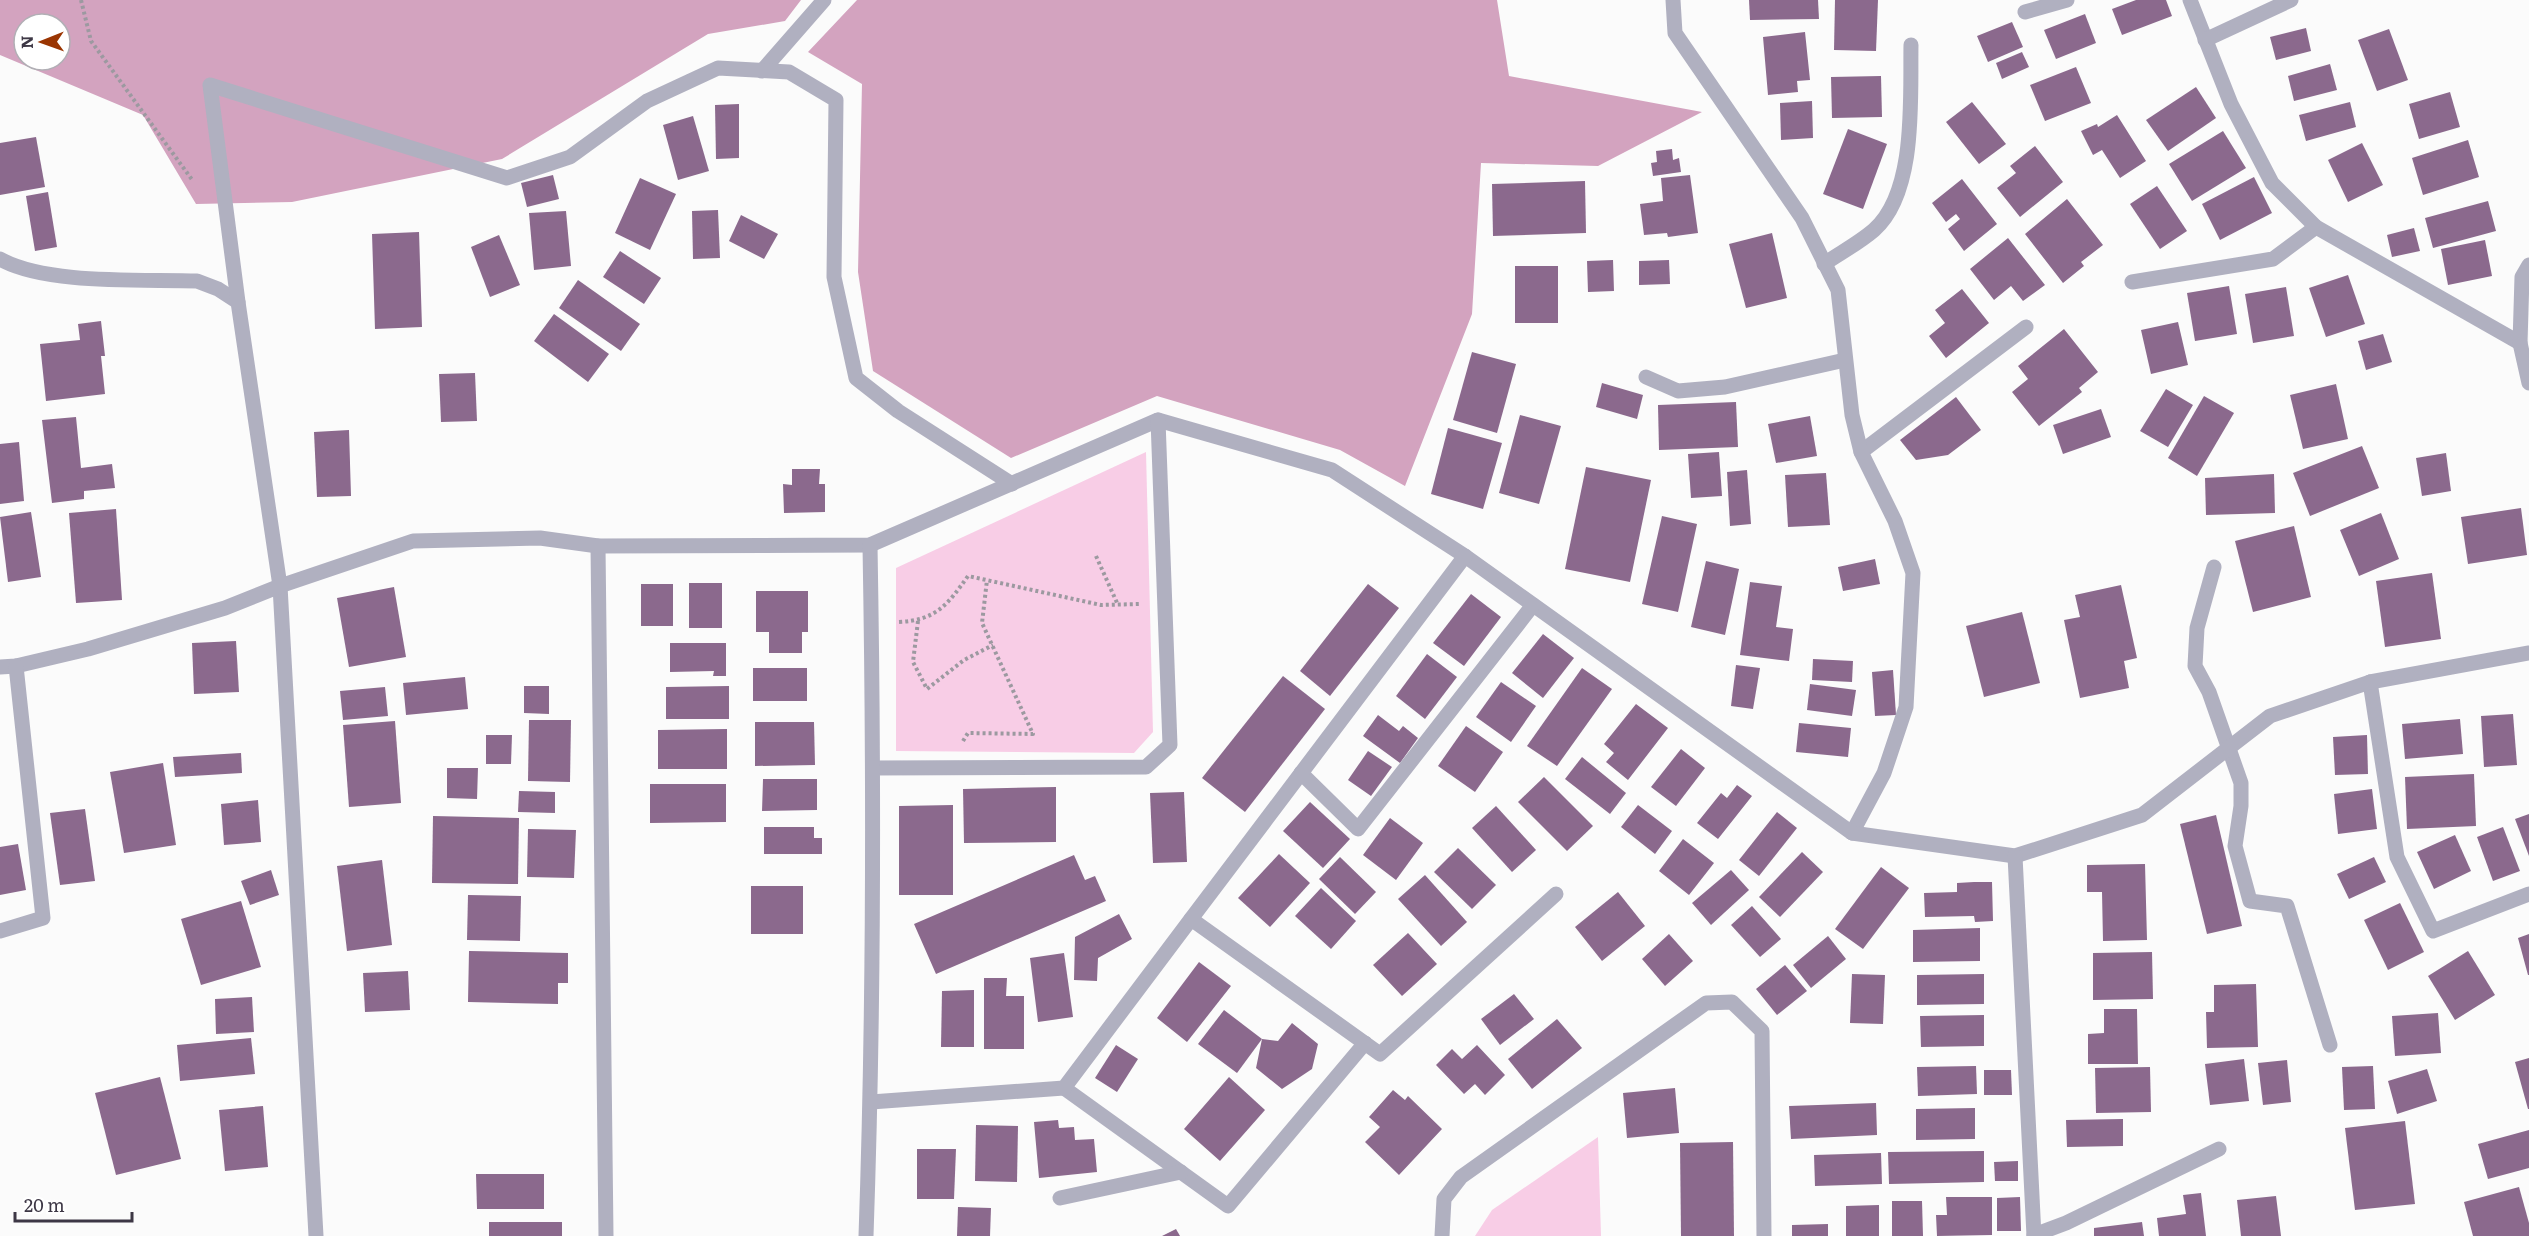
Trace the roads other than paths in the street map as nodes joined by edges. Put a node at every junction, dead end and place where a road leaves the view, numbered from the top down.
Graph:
1 (824, 0) edge
2 (1673, 0) edge
3 (2067, 0) edge
4 (2190, 0) edge
5 (2291, 0) edge
6 (2025, 12) dead end
7 (2205, 40) junction
8 (1911, 45) dead end
9 (762, 71) junction
10 (2316, 227) junction
11 (0, 259) edge
12 (1824, 264) junction
13 (2529, 265) edge
14 (2132, 282) dead end
15 (238, 302) junction
16 (2026, 327) dead end
17 (2520, 343) junction
18 (1845, 360) junction
19 (1646, 376) dead end
20 (2529, 383) edge
21 (1158, 420) junction
22 (1861, 452) junction
23 (1012, 484) junction
24 (870, 545) junction
25 (598, 546) junction
26 (1465, 556) junction
27 (2214, 567) dead end
28 (280, 586) junction
29 (1533, 605) junction
30 (2529, 653) edge
31 (16, 666) junction
32 (0, 667) edge
33 (2370, 682) junction
34 (2229, 747) junction
35 (873, 768) junction
36 (1301, 773) junction
37 (1852, 833) junction
38 (2015, 856) junction
39 (1556, 894) dead end
40 (2529, 894) edge
41 (1191, 919) junction
42 (0, 931) edge
43 (1365, 1043) junction
44 (2330, 1045) dead end
45 (1064, 1088) junction
46 (871, 1102) junction
47 (2219, 1149) dead end
48 (1180, 1172) junction
49 (1060, 1197) dead end
50 (316, 1236) edge
51 (606, 1236) edge
52 (866, 1236) edge
53 (1442, 1236) edge
54 (1764, 1236) edge
55 (2034, 1236) edge

1 - 9 street
2 - 12 street
3 - 6 street
4 - 7 street
5 - 7 street
7 - 10 street
8 - 12 street
9 - 15 street
9 - 23 street
10 - 14 street
10 - 17 street
11 - 15 street
12 - 18 street
13 - 17 street
15 - 28 street
16 - 22 street
17 - 20 street
18 - 19 street
18 - 22 street
21 - 23 street
21 - 26 street
21 - 35 street
22 - 37 street
23 - 24 street
24 - 25 street
24 - 35 street
25 - 28 street
25 - 51 street
26 - 29 street
26 - 36 street
27 - 34 street
28 - 31 street
28 - 50 street
29 - 36 street
29 - 37 street
30 - 33 street
31 - 32 street
31 - 42 street
33 - 34 street
33 - 40 street
34 - 38 street
34 - 44 street
35 - 46 street
36 - 41 street
37 - 38 street
38 - 55 street
39 - 43 street
41 - 43 street
41 - 45 street
43 - 48 street
45 - 46 street
45 - 48 street
46 - 52 street
47 - 55 street
48 - 49 street
53 - 54 street

